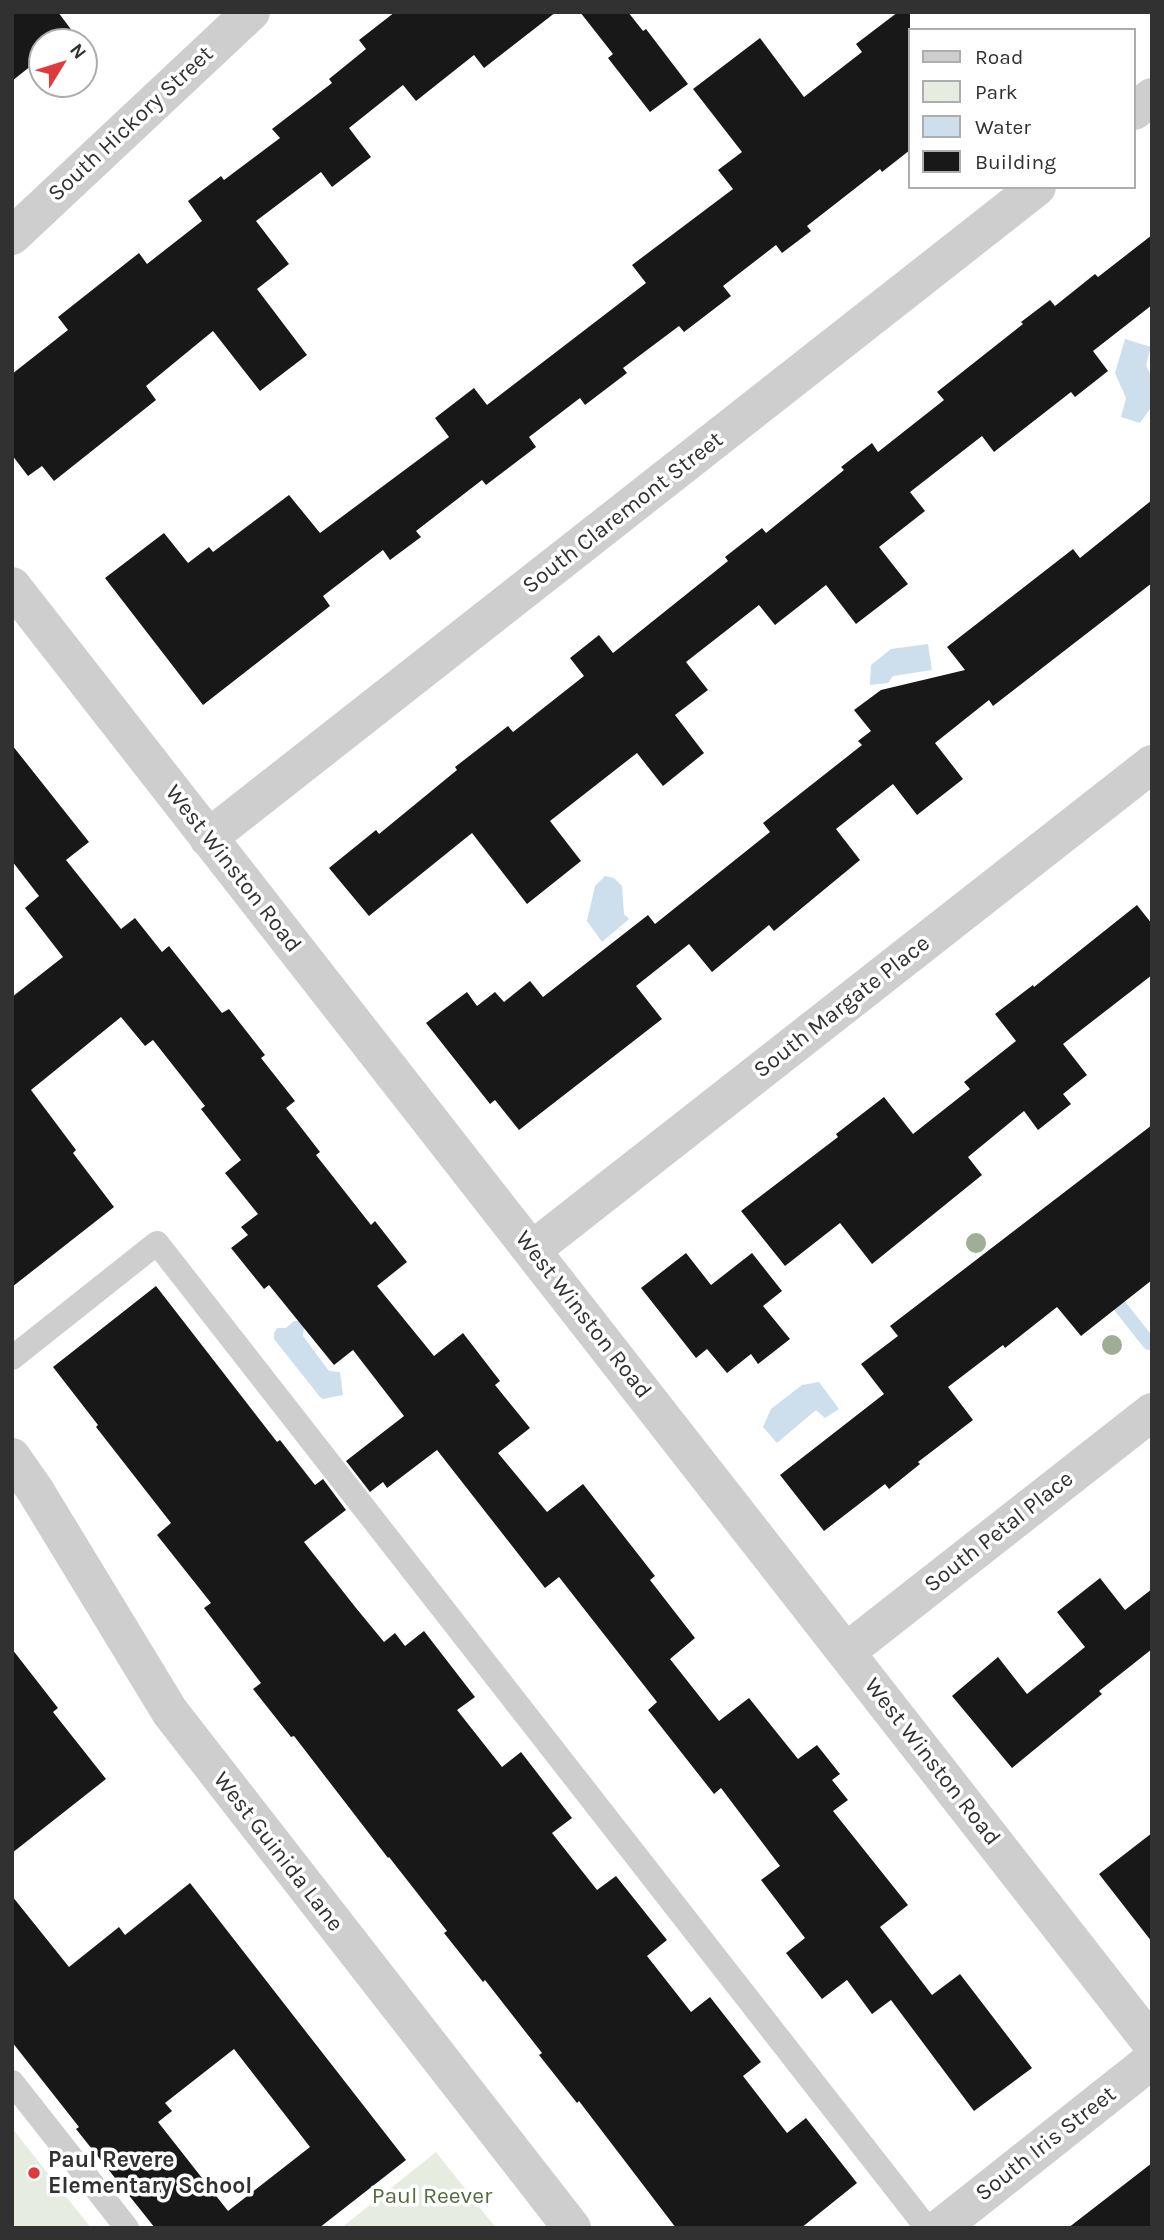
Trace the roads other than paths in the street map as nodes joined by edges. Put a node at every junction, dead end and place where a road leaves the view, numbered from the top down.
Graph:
1 (251, 12) edge
2 (1152, 97) edge
3 (1136, 109) edge
4 (1034, 189) edge
5 (12, 236) edge
6 (12, 586) edge
7 (1152, 764) edge
8 (208, 838) junction
9 (532, 1250) junction
10 (12, 1358) edge
11 (1152, 1412) edge
12 (12, 1457) edge
13 (846, 1652) junction
14 (1152, 2044) edge
15 (1152, 2060) edge
16 (12, 2082) edge
17 (127, 2228) edge
18 (572, 2228) edge
19 (927, 2228) edge
20 (940, 2228) edge

1 - 5 street, South Hickory Street
2 - 3 street
4 - 8 street, South Claremont Street
6 - 8 street, West Winston Road
7 - 9 street, South Margate Place
8 - 9 street, West Winston Road
9 - 13 street, West Winston Road
10 - 19 lane
11 - 13 street, South Petal Place
12 - 18 street, West Guinida Lane
13 - 14 street, West Winston Road
15 - 20 street, South Iris Street
16 - 17 lane

